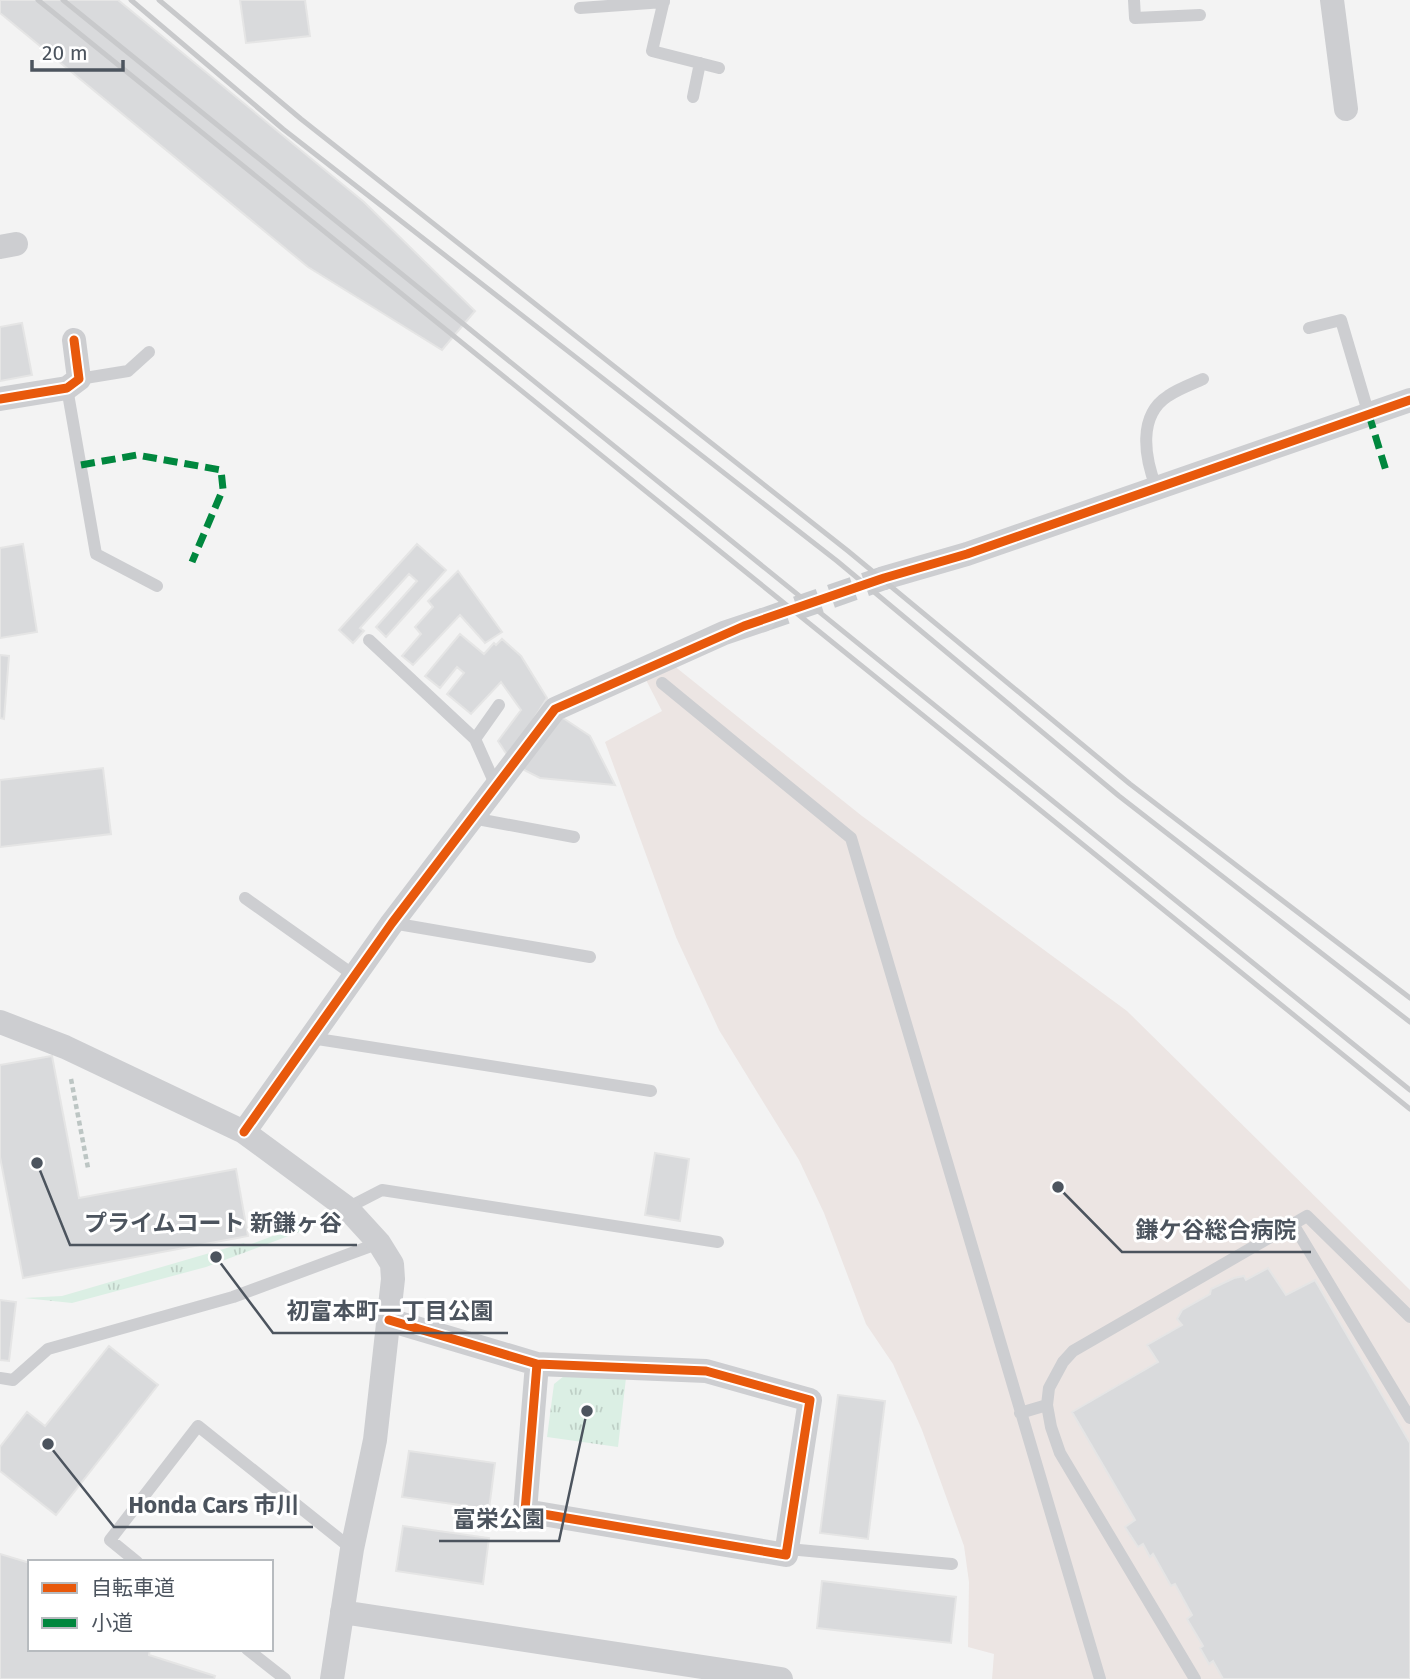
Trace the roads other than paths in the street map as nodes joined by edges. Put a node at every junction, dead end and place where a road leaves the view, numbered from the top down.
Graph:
1 (1134, 0) edge
2 (1332, 0) edge
3 (664, 1) edge
4 (580, 8) dead end
5 (1200, 15) dead end
6 (700, 63) junction
7 (719, 68) dead end
8 (693, 97) dead end
9 (1346, 109) dead end
10 (1310, 328) dead end
11 (74, 340) dead end
12 (149, 352) dead end
13 (1203, 379) dead end
14 (73, 384) junction
15 (0, 399) edge
16 (1410, 400) edge
17 (1369, 415) junction
18 (1156, 487) junction
19 (884, 578) tunnel mouth
20 (157, 586) dead end
21 (763, 620) tunnel mouth
22 (369, 640) dead end
23 (662, 683) dead end
24 (499, 705) dead end
25 (475, 739) junction
26 (496, 786) junction
27 (472, 818) junction
28 (574, 837) dead end
29 (245, 898) dead end
30 (392, 923) junction
31 (590, 957) dead end
32 (355, 976) junction
33 (0, 1021) edge
34 (311, 1038) junction
35 (650, 1091) dead end
36 (244, 1132) junction
37 (347, 1208) junction
38 (1293, 1224) junction
39 (718, 1242) dead end
40 (379, 1243) junction
41 (1410, 1317) edge
42 (389, 1320) junction
43 (537, 1364) junction
44 (0, 1378) edge
45 (1046, 1405) junction
46 (1020, 1413) junction
47 (1410, 1418) edge
48 (352, 1549) junction
49 (788, 1549) junction
50 (135, 1560) edge
51 (952, 1564) dead end
52 (342, 1612) junction
53 (250, 1651) edge
54 (285, 1679) edge
55 (332, 1679) edge
56 (781, 1679) edge
57 (1100, 1679) edge
58 (1195, 1679) edge

1 - 5 lane
2 - 9 street
3 - 4 lane
3 - 6 lane
6 - 7 lane
6 - 8 lane
10 - 17 lane
11 - 14 street
12 - 14 lane
13 - 18 lane
14 - 15 street
14 - 20 lane
16 - 17 street
17 - 18 street
18 - 19 street
21 - 26 street
22 - 25 lane
23 - 46 lane
24 - 25 lane
25 - 26 lane
26 - 27 street
27 - 28 lane
27 - 30 street
29 - 32 lane
30 - 31 lane
30 - 32 street
32 - 34 street
33 - 36 street
34 - 35 lane
34 - 36 street
36 - 37 street
37 - 39 lane
37 - 40 street
38 - 41 lane
38 - 45 lane
38 - 47 lane
40 - 42 street
40 - 44 lane
42 - 43 street
42 - 48 street
43 - 49 street
43 - 49 street
45 - 46 lane
45 - 58 lane
46 - 57 lane
48 - 50 lane
48 - 52 street
49 - 51 lane
52 - 55 street
52 - 56 street
53 - 54 lane

